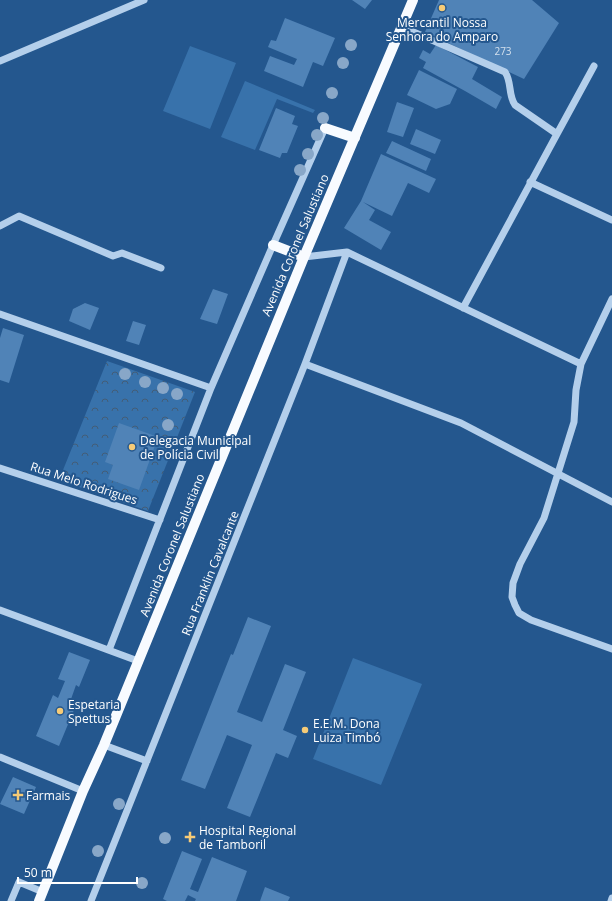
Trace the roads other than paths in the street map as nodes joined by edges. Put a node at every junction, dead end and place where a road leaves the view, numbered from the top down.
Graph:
1 (144, 0) edge
2 (413, 0) edge
3 (402, 26) junction
4 (0, 61) edge
5 (594, 66) dead end
6 (325, 128) joint
7 (557, 134) junction
8 (355, 138) junction
9 (530, 182) junction
10 (612, 220) edge
11 (0, 226) edge
12 (273, 245) junction
13 (347, 252) junction
14 (304, 257) junction
15 (161, 268) dead end
16 (612, 298) edge
17 (463, 308) junction
18 (0, 314) edge
19 (305, 364) junction
20 (581, 364) junction
21 (211, 388) junction
22 (0, 468) edge
23 (558, 474) junction
24 (612, 502) edge
25 (160, 520) junction
26 (0, 610) edge
27 (612, 649) edge
28 (109, 650) junction
29 (138, 661) junction
30 (104, 745) junction
31 (0, 757) edge
32 (147, 761) junction
33 (84, 791) junction
34 (41, 896) edge
35 (612, 898) edge
36 (11, 901) edge
37 (92, 901) edge
38 (611, 901) edge

1 - 4 street
2 - 3 main road, Avenida Coronel Salustiano
3 - 7 street
3 - 8 main road, Avenida Coronel Salustiano
5 - 7 street
6 - 8 main road
6 - 12 street
7 - 9 street
8 - 14 main road, Avenida Coronel Salustiano
9 - 10 street
9 - 17 street
11 - 15 street
12 - 14 main road
12 - 21 street
13 - 14 street
13 - 17 street
13 - 19 street, Rua Franklin Cavalcante
14 - 29 main road, Avenida Coronel Salustiano
16 - 20 street
17 - 20 street
18 - 21 street
19 - 23 street
19 - 32 street, Rua Franklin Cavalcante
20 - 23 street
21 - 25 street
22 - 25 street, Rua Melo Rodrigues
23 - 24 street
23 - 27 street
25 - 28 street
26 - 28 street
28 - 29 street
29 - 30 main road, Avenida Coronel Salustiano
30 - 32 street
30 - 33 main road, Avenida Coronel Salustiano
31 - 33 street
32 - 37 street, Rua Franklin Cavalcante
33 - 34 main road, Avenida Coronel Salustiano
34 - 36 street
35 - 38 street

